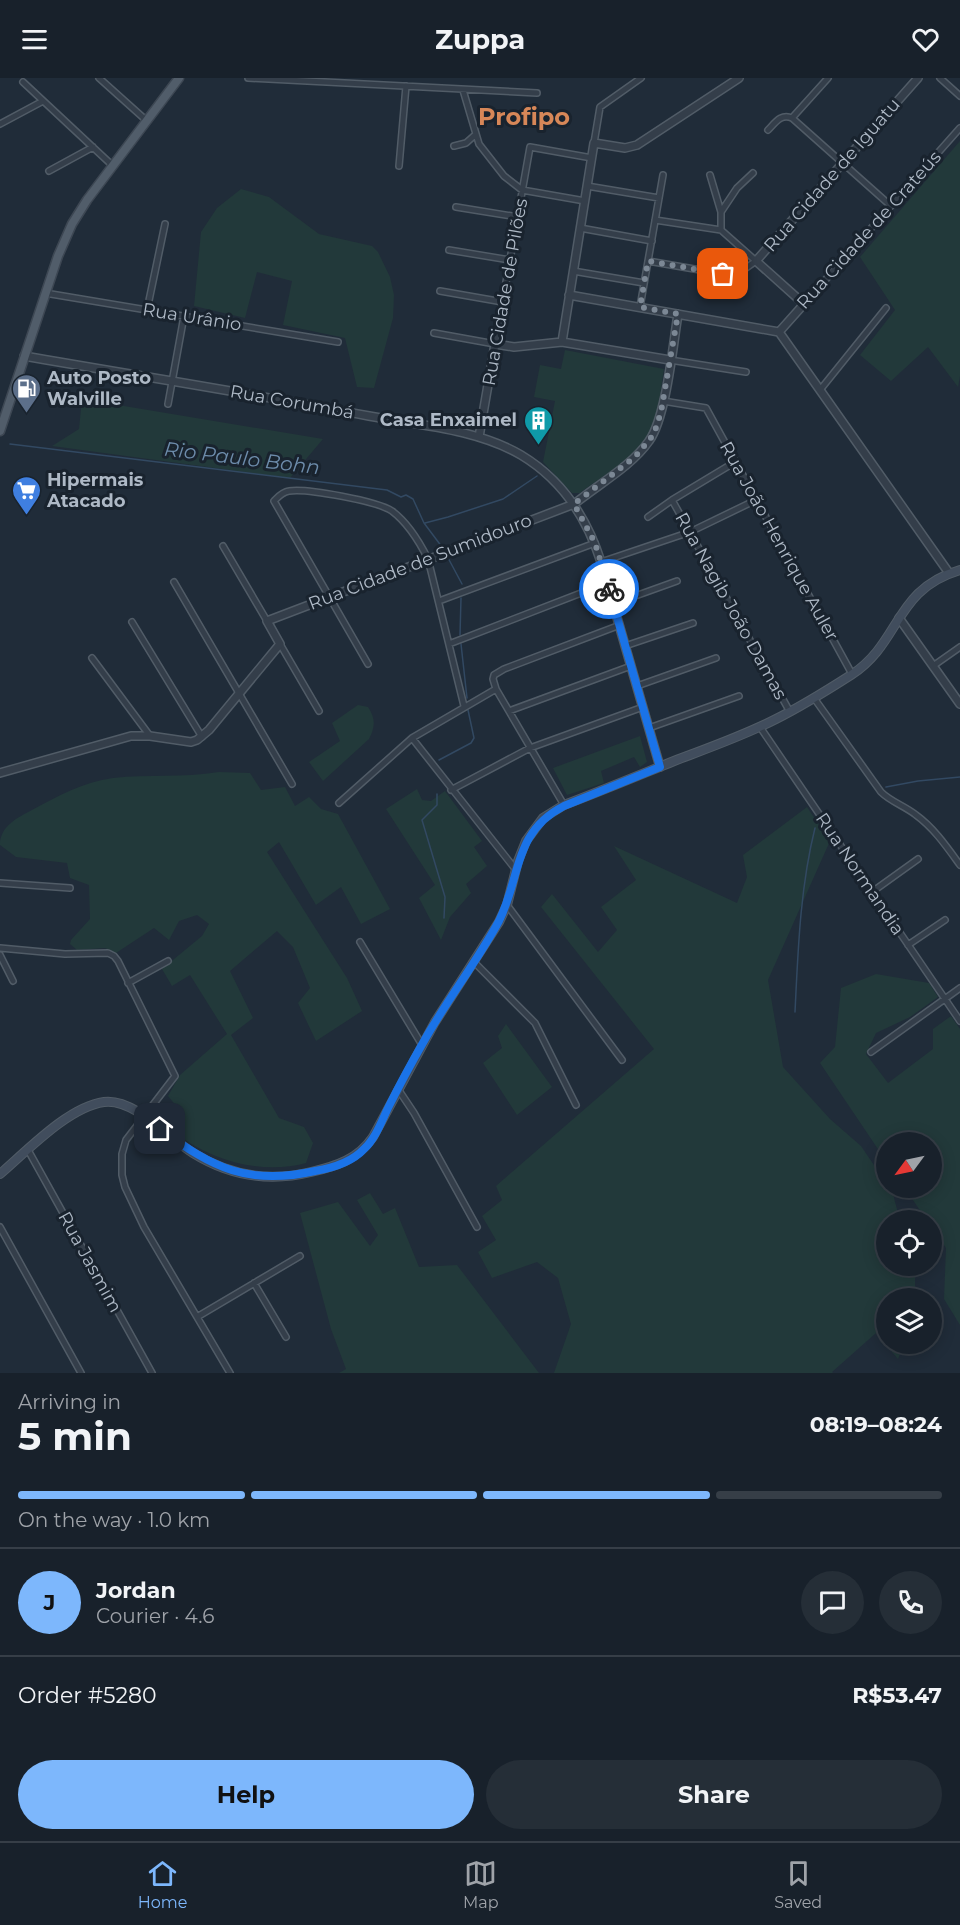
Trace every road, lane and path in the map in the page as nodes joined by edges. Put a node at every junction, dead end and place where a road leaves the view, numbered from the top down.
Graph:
1 (99, 78) edge
2 (179, 78) edge
3 (248, 78) edge
4 (641, 78) edge
5 (739, 78) edge
6 (828, 78) edge
7 (918, 78) edge
8 (940, 78) edge
9 (23, 82) dead end
10 (406, 86) junction
11 (463, 90) junction
12 (537, 93) dead end
13 (960, 96) edge
14 (43, 100) junction
15 (792, 118) junction
16 (147, 121) junction
17 (0, 124) edge
18 (960, 128) edge
19 (768, 129) dead end
20 (475, 135) junction
21 (594, 143) junction
22 (454, 146) dead end
23 (93, 147) junction
24 (592, 158) junction
25 (842, 163) junction
26 (113, 165) junction
27 (399, 166) dead end
28 (49, 171) dead end
29 (753, 173) dead end
30 (663, 175) dead end
31 (710, 175) dead end
32 (587, 186) junction
33 (522, 190) junction
34 (659, 198) junction
35 (585, 201) junction
36 (891, 206) junction
37 (456, 207) dead end
38 (721, 212) junction
39 (518, 217) junction
40 (655, 220) junction
41 (165, 224) dead end
42 (580, 228) junction
43 (721, 230) junction
44 (652, 241) junction
45 (449, 250) dead end
46 (510, 260) junction
47 (648, 261) junction
48 (756, 261) junction
49 (573, 271) junction
50 (644, 283) junction
51 (440, 291) dead end
52 (45, 293) junction
53 (569, 295) junction
54 (503, 302) junction
55 (804, 304) junction
56 (640, 307) junction
57 (886, 308) dead end
58 (147, 310) junction
59 (678, 314) junction
60 (184, 316) junction
61 (779, 332) junction
62 (434, 333) dead end
63 (338, 342) dead end
64 (562, 342) junction
65 (495, 344) junction
66 (24, 356) junction
67 (670, 360) junction
68 (746, 372) dead end
69 (172, 381) junction
70 (820, 390) junction
71 (663, 401) junction
72 (168, 404) dead end
73 (0, 431) edge
74 (479, 437) junction
75 (735, 462) junction
76 (672, 500) junction
77 (756, 500) junction
78 (574, 504) junction
79 (648, 518) dead end
80 (690, 532) junction
81 (595, 543) junction
82 (223, 546) dead end
83 (428, 559) junction
84 (601, 562) junction
85 (960, 570) edge
86 (949, 573) junction
87 (677, 581) dead end
88 (174, 582) dead end
89 (607, 583) junction
90 (329, 596) junction
91 (439, 601) junction
92 (614, 604) junction
93 (899, 618) junction
94 (267, 621) junction
95 (132, 622) dead end
96 (693, 623) dead end
97 (620, 626) junction
98 (280, 644) junction
99 (449, 644) junction
100 (625, 646) junction
101 (960, 647) edge
102 (92, 658) dead end
103 (716, 658) dead end
104 (368, 664) dead end
105 (631, 666) junction
106 (933, 666) junction
107 (852, 674) junction
108 (637, 686) junction
109 (496, 689) junction
110 (239, 693) junction
111 (739, 696) dead end
112 (814, 698) junction
113 (960, 704) edge
114 (464, 706) junction
115 (643, 707) junction
116 (319, 711) dead end
117 (509, 711) junction
118 (790, 712) junction
119 (760, 727) junction
120 (649, 728) junction
121 (150, 736) junction
122 (202, 737) junction
123 (412, 738) junction
124 (530, 748) junction
125 (660, 767) junction
126 (0, 773) edge
127 (292, 784) dead end
128 (451, 790) junction
129 (339, 803) dead end
130 (564, 806) junction
131 (918, 860) dead end
132 (960, 865) edge
133 (516, 870) junction
134 (0, 883) edge
135 (70, 888) dead end
136 (872, 892) junction
137 (507, 905) junction
138 (945, 920) dead end
139 (360, 942) dead end
140 (908, 945) junction
141 (0, 948) edge
142 (0, 955) edge
143 (168, 961) dead end
144 (474, 962) junction
145 (13, 981) dead end
146 (128, 983) junction
147 (960, 988) edge
148 (945, 999) junction
149 (960, 1021) edge
150 (422, 1045) junction
151 (871, 1052) dead end
152 (622, 1060) dead end
153 (398, 1089) junction
154 (576, 1105) dead end
155 (143, 1116) junction
156 (28, 1150) junction
157 (0, 1174) edge
158 (0, 1227) edge
159 (477, 1227) dead end
160 (300, 1256) dead end
161 (254, 1283) junction
162 (197, 1317) junction
163 (286, 1337) dead end
164 (81, 1373) edge
165 (152, 1373) edge
166 (230, 1373) edge

1 - 16 street
2 - 16 main road
3 - 10 street
4 - 21 street
5 - 21 street
6 - 15 street
7 - 25 street, Rua Cidade de Iguatu
8 - 13 street
9 - 14 street
10 - 11 street
10 - 27 street
11 - 12 street
11 - 20 street
14 - 17 street
14 - 23 street
15 - 19 street
15 - 25 street
16 - 26 main road
18 - 36 street, Rua Cidade de Crateús
20 - 22 street
20 - 33 street
21 - 24 street
23 - 26 street
23 - 28 street
24 - 32 street
24 - 33 street, Rua Cidade de Pilões
25 - 36 street
25 - 48 street, Rua Cidade de Iguatu
26 - 52 main road
29 - 38 street
30 - 34 street
31 - 38 street
32 - 34 street
32 - 35 street
33 - 35 street
33 - 39 street, Rua Cidade de Pilões
34 - 40 street
35 - 42 street
36 - 55 street, Rua Cidade de Crateús
37 - 39 street
38 - 43 street
39 - 46 street, Rua Cidade de Pilões
40 - 43 street
40 - 44 street
41 - 58 street
42 - 44 street
42 - 49 street
43 - 48 street
44 - 47 street
45 - 46 street
46 - 54 street, Rua Cidade de Pilões
47 - 48 street, Rua Cidade de Iguatu
47 - 50 street
48 - 55 street
49 - 50 street
49 - 53 street
50 - 56 street
51 - 54 street
52 - 58 street, Rua Urânio
52 - 66 main road
53 - 56 street
53 - 64 street
54 - 65 street, Rua Cidade de Pilões
55 - 61 street, Rua Cidade de Crateús
56 - 59 street
57 - 70 street
58 - 60 street, Rua Urânio
59 - 61 street
59 - 67 street, Rua Cidade de Sumidouro
60 - 63 street, Rua Urânio
60 - 69 street
61 - 70 street
62 - 65 street
64 - 65 street
64 - 67 street
65 - 74 street, Rua Cidade de Pilões
66 - 69 street, Rua Corumbá
66 - 73 main road
67 - 68 street
67 - 71 street, Rua Cidade de Sumidouro
69 - 72 street
69 - 74 street, Rua Corumbá
70 - 86 street
71 - 75 street, Rua João Henrique Auler
71 - 78 street, Rua Cidade de Sumidouro
74 - 78 street, Rua Corumbá
75 - 76 street
75 - 77 street, Rua João Henrique Auler
76 - 79 street
76 - 80 street, Rua Nagib João Damas
77 - 80 street
77 - 107 street, Rua João Henrique Auler
78 - 81 street, Rua Corumbá
78 - 83 street, Rua Cidade de Sumidouro
80 - 84 street
80 - 118 street, Rua Nagib João Damas
81 - 84 street, Rua Corumbá
81 - 91 street
82 - 94 street
83 - 90 street, Rua Cidade de Sumidouro
83 - 90 street
83 - 91 street
84 - 89 street, Rua Corumbá
85 - 86 main road
86 - 93 main road
87 - 92 street
88 - 110 street
89 - 92 street, Rua Corumbá
89 - 99 street
90 - 94 street, Rua Cidade de Sumidouro
90 - 104 street
91 - 99 street
92 - 97 street, Rua Corumbá
93 - 106 street
93 - 107 main road
94 - 98 street
95 - 122 street
96 - 100 street
97 - 100 street, Rua Corumbá
97 - 109 street
98 - 110 street
98 - 116 street
99 - 114 street
100 - 105 street, Rua Corumbá
101 - 106 street
102 - 121 street
103 - 108 street
105 - 108 street, Rua Corumbá
105 - 117 street
106 - 113 street
107 - 112 main road
108 - 115 street, Rua Corumbá
109 - 114 street
109 - 117 street
110 - 122 street
110 - 127 street
111 - 120 street
112 - 118 main road
112 - 132 street
114 - 123 street
115 - 120 street, Rua Corumbá
115 - 124 street
117 - 124 street
118 - 119 main road
119 - 125 main road
119 - 136 street, Rua Normandia
120 - 125 street, Rua Corumbá
121 - 122 street
121 - 126 street
123 - 128 street
123 - 129 street
124 - 128 street
124 - 130 street
125 - 130 main road
128 - 133 street
130 - 133 main road
131 - 136 street
133 - 137 main road
134 - 135 street
136 - 140 street, Rua Normandia
137 - 144 main road
137 - 152 street
138 - 140 street
139 - 150 street
140 - 148 street, Rua Normandia
141 - 146 street
142 - 145 street
143 - 146 street
144 - 150 main road
144 - 154 street
146 - 155 street
147 - 148 street
148 - 149 street, Rua Normandia
148 - 151 street
150 - 153 main road
153 - 155 main road
153 - 159 street
155 - 156 main road
155 - 162 street
156 - 157 main road
156 - 165 street, Rua Jasmim
158 - 164 street
160 - 161 street
161 - 162 street
161 - 163 street
162 - 166 street

